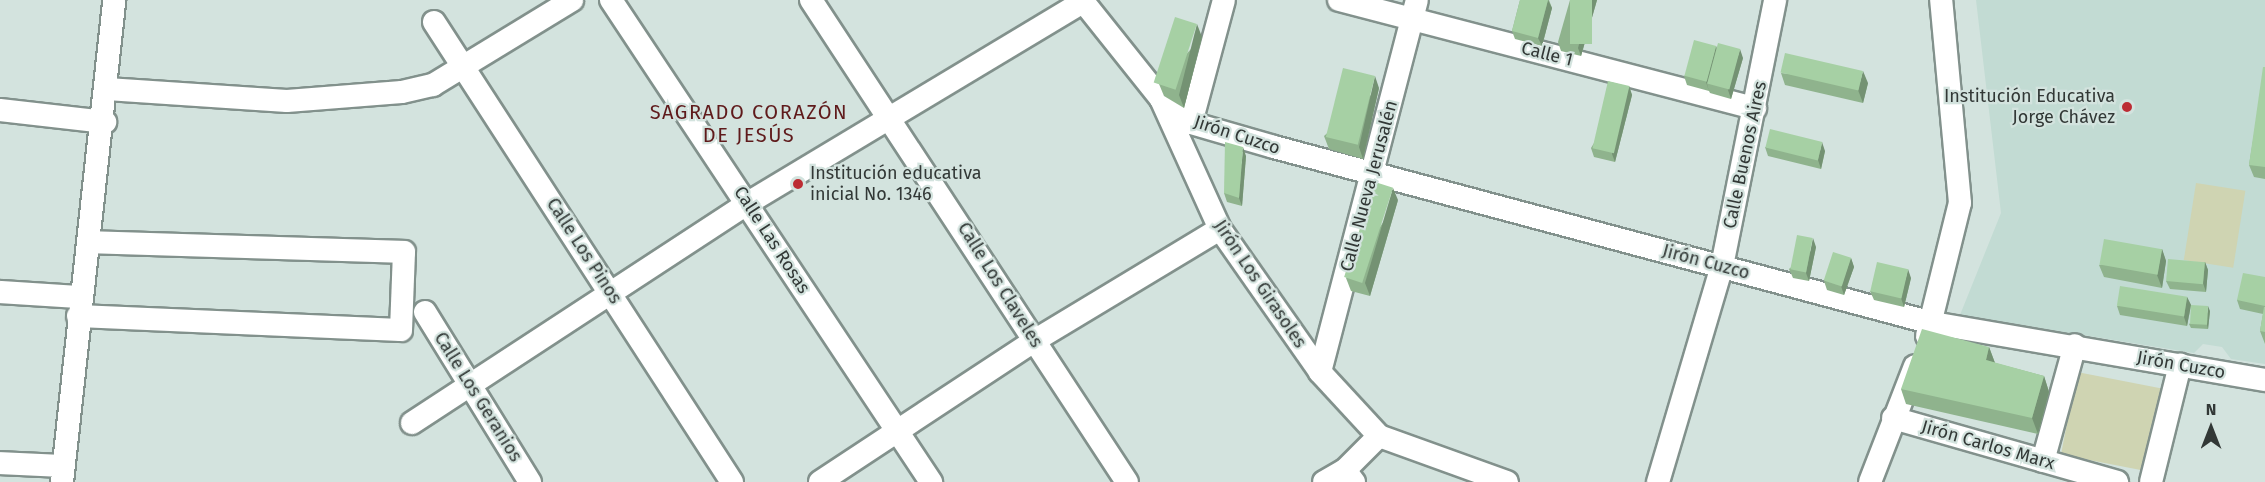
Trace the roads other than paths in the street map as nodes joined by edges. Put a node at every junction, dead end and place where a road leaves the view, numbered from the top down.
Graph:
1 (114, 0) edge
2 (572, 0) edge
3 (611, 0) edge
4 (811, 0) edge
5 (1224, 0) edge
6 (1339, 0) edge
7 (1775, 0) edge
8 (1941, 0) edge
9 (1082, 1) edge
10 (1414, 10) edge
11 (434, 22) dead end
12 (465, 65) junction
13 (107, 89) junction
14 (1161, 99) junction
15 (1755, 108) junction
16 (0, 110) edge
17 (887, 119) junction
18 (105, 122) junction
19 (1191, 123) junction
20 (1373, 175) junction
21 (748, 203) junction
22 (1220, 229) junction
23 (88, 242) junction
24 (1722, 266) junction
25 (0, 292) edge
26 (610, 293) junction
27 (78, 306) junction
28 (426, 312) dead end
29 (1932, 323) junction
30 (1034, 341) junction
31 (2075, 345) junction
32 (2180, 365) junction
33 (1320, 372) junction
34 (2265, 380) edge
35 (473, 385) junction
36 (1893, 418) junction
37 (412, 423) dead end
38 (898, 432) junction
39 (1378, 436) junction
40 (2043, 461) junction
41 (0, 463) edge
42 (62, 474) edge
43 (1350, 476) edge
44 (530, 482) edge
45 (732, 482) edge
46 (820, 482) edge
47 (931, 482) edge
48 (1127, 482) edge
49 (1324, 482) edge
50 (1507, 482) edge
51 (1658, 482) edge
52 (1870, 482) edge
53 (2117, 482) edge
54 (2151, 482) edge

1 - 13 street
2 - 12 street
3 - 21 street, Calle Las Rosas
4 - 17 street, Calle Los Claveles
5 - 19 street
6 - 10 street, Calle 1
7 - 15 street, Calle Buenos Aires
8 - 29 street
9 - 14 street, Jirón Los Girasoles
9 - 17 street
10 - 15 street, Calle 1
10 - 20 street, Calle Nueva Jerusalén
11 - 12 street, Calle Los Pinos
12 - 13 street
12 - 26 street, Calle Los Pinos
13 - 18 street
14 - 19 street, Jirón Cuzco
14 - 22 street, Jirón Los Girasoles
15 - 24 street, Calle Buenos Aires
16 - 18 street
17 - 21 street
17 - 30 street, Calle Los Claveles
18 - 23 street
19 - 20 street, Jirón Cuzco
20 - 24 street, Jirón Cuzco
20 - 33 street, Calle Nueva Jerusalén
21 - 26 street
21 - 38 street, Calle Las Rosas
22 - 30 street
22 - 33 street, Jirón Los Girasoles
23 - 27 street
23 - 27 street
24 - 29 street, Jirón Cuzco
24 - 51 street, Calle Buenos Aires
25 - 27 street
26 - 35 street
26 - 45 street, Calle Los Pinos
27 - 42 street
28 - 35 street, Calle Los Geranios
29 - 31 street, Jirón Cuzco
29 - 36 street
30 - 38 street
30 - 48 street, Calle Los Claveles
31 - 32 street, Jirón Cuzco
31 - 40 street
32 - 34 street, Jirón Cuzco
32 - 54 street
33 - 39 street, Jirón Los Girasoles
35 - 37 street
35 - 44 street, Calle Los Geranios
36 - 40 street, Jirón Carlos Marx
36 - 52 street
38 - 46 street
38 - 47 street, Calle Las Rosas
39 - 43 street
39 - 50 street
40 - 53 street, Jirón Carlos Marx
41 - 42 street
43 - 49 street

